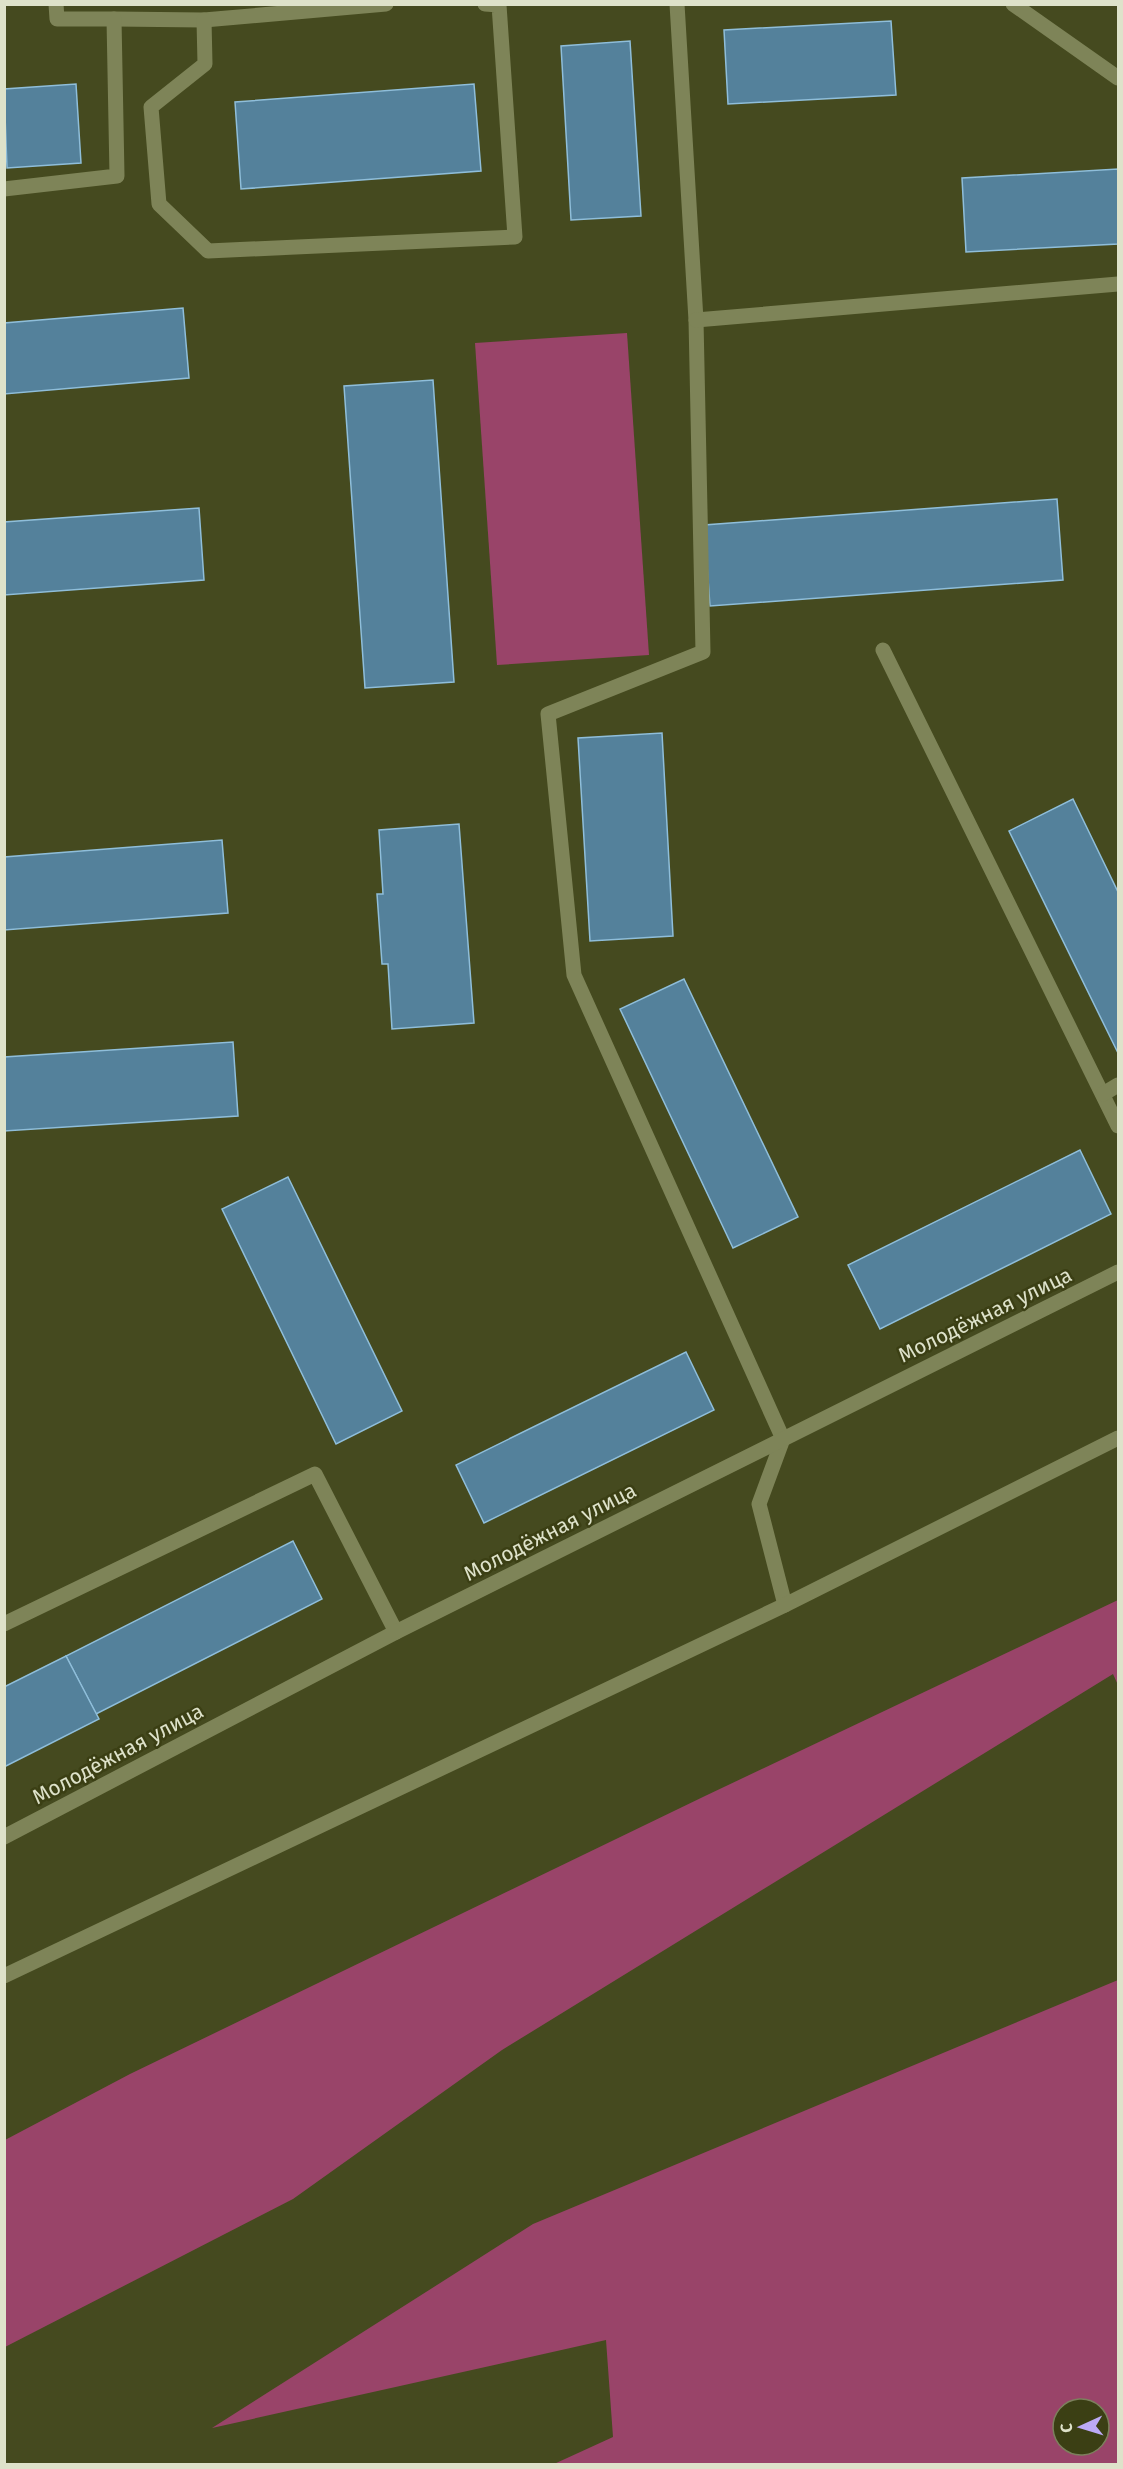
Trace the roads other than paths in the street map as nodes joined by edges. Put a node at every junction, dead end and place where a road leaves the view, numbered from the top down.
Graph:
1 (57, 4) edge
2 (386, 4) edge
3 (484, 4) edge
4 (677, 4) edge
5 (1013, 4) edge
6 (262, 10) edge
7 (114, 19) junction
8 (204, 20) junction
9 (1119, 78) edge
10 (4, 189) edge
11 (1119, 284) edge
12 (696, 320) junction
13 (883, 650) dead end
14 (1119, 1085) edge
15 (1103, 1094) junction
16 (1119, 1126) edge
17 (1119, 1272) edge
18 (783, 1438) junction
19 (1119, 1438) edge
20 (785, 1605) junction
21 (4, 1624) edge
22 (396, 1632) junction
23 (4, 1838) edge
24 (4, 1976) edge

1 - 7 street
2 - 6 street
3 - 8 street
4 - 12 street
5 - 9 street
6 - 8 street
7 - 8 street
7 - 10 street
11 - 12 street
12 - 18 street
13 - 15 street
14 - 15 street
15 - 16 street
17 - 18 street, Молодёжная улица
18 - 20 street
18 - 22 street, Молодёжная улица
19 - 20 street
20 - 24 street
21 - 22 street
22 - 23 street, Молодёжная улица

